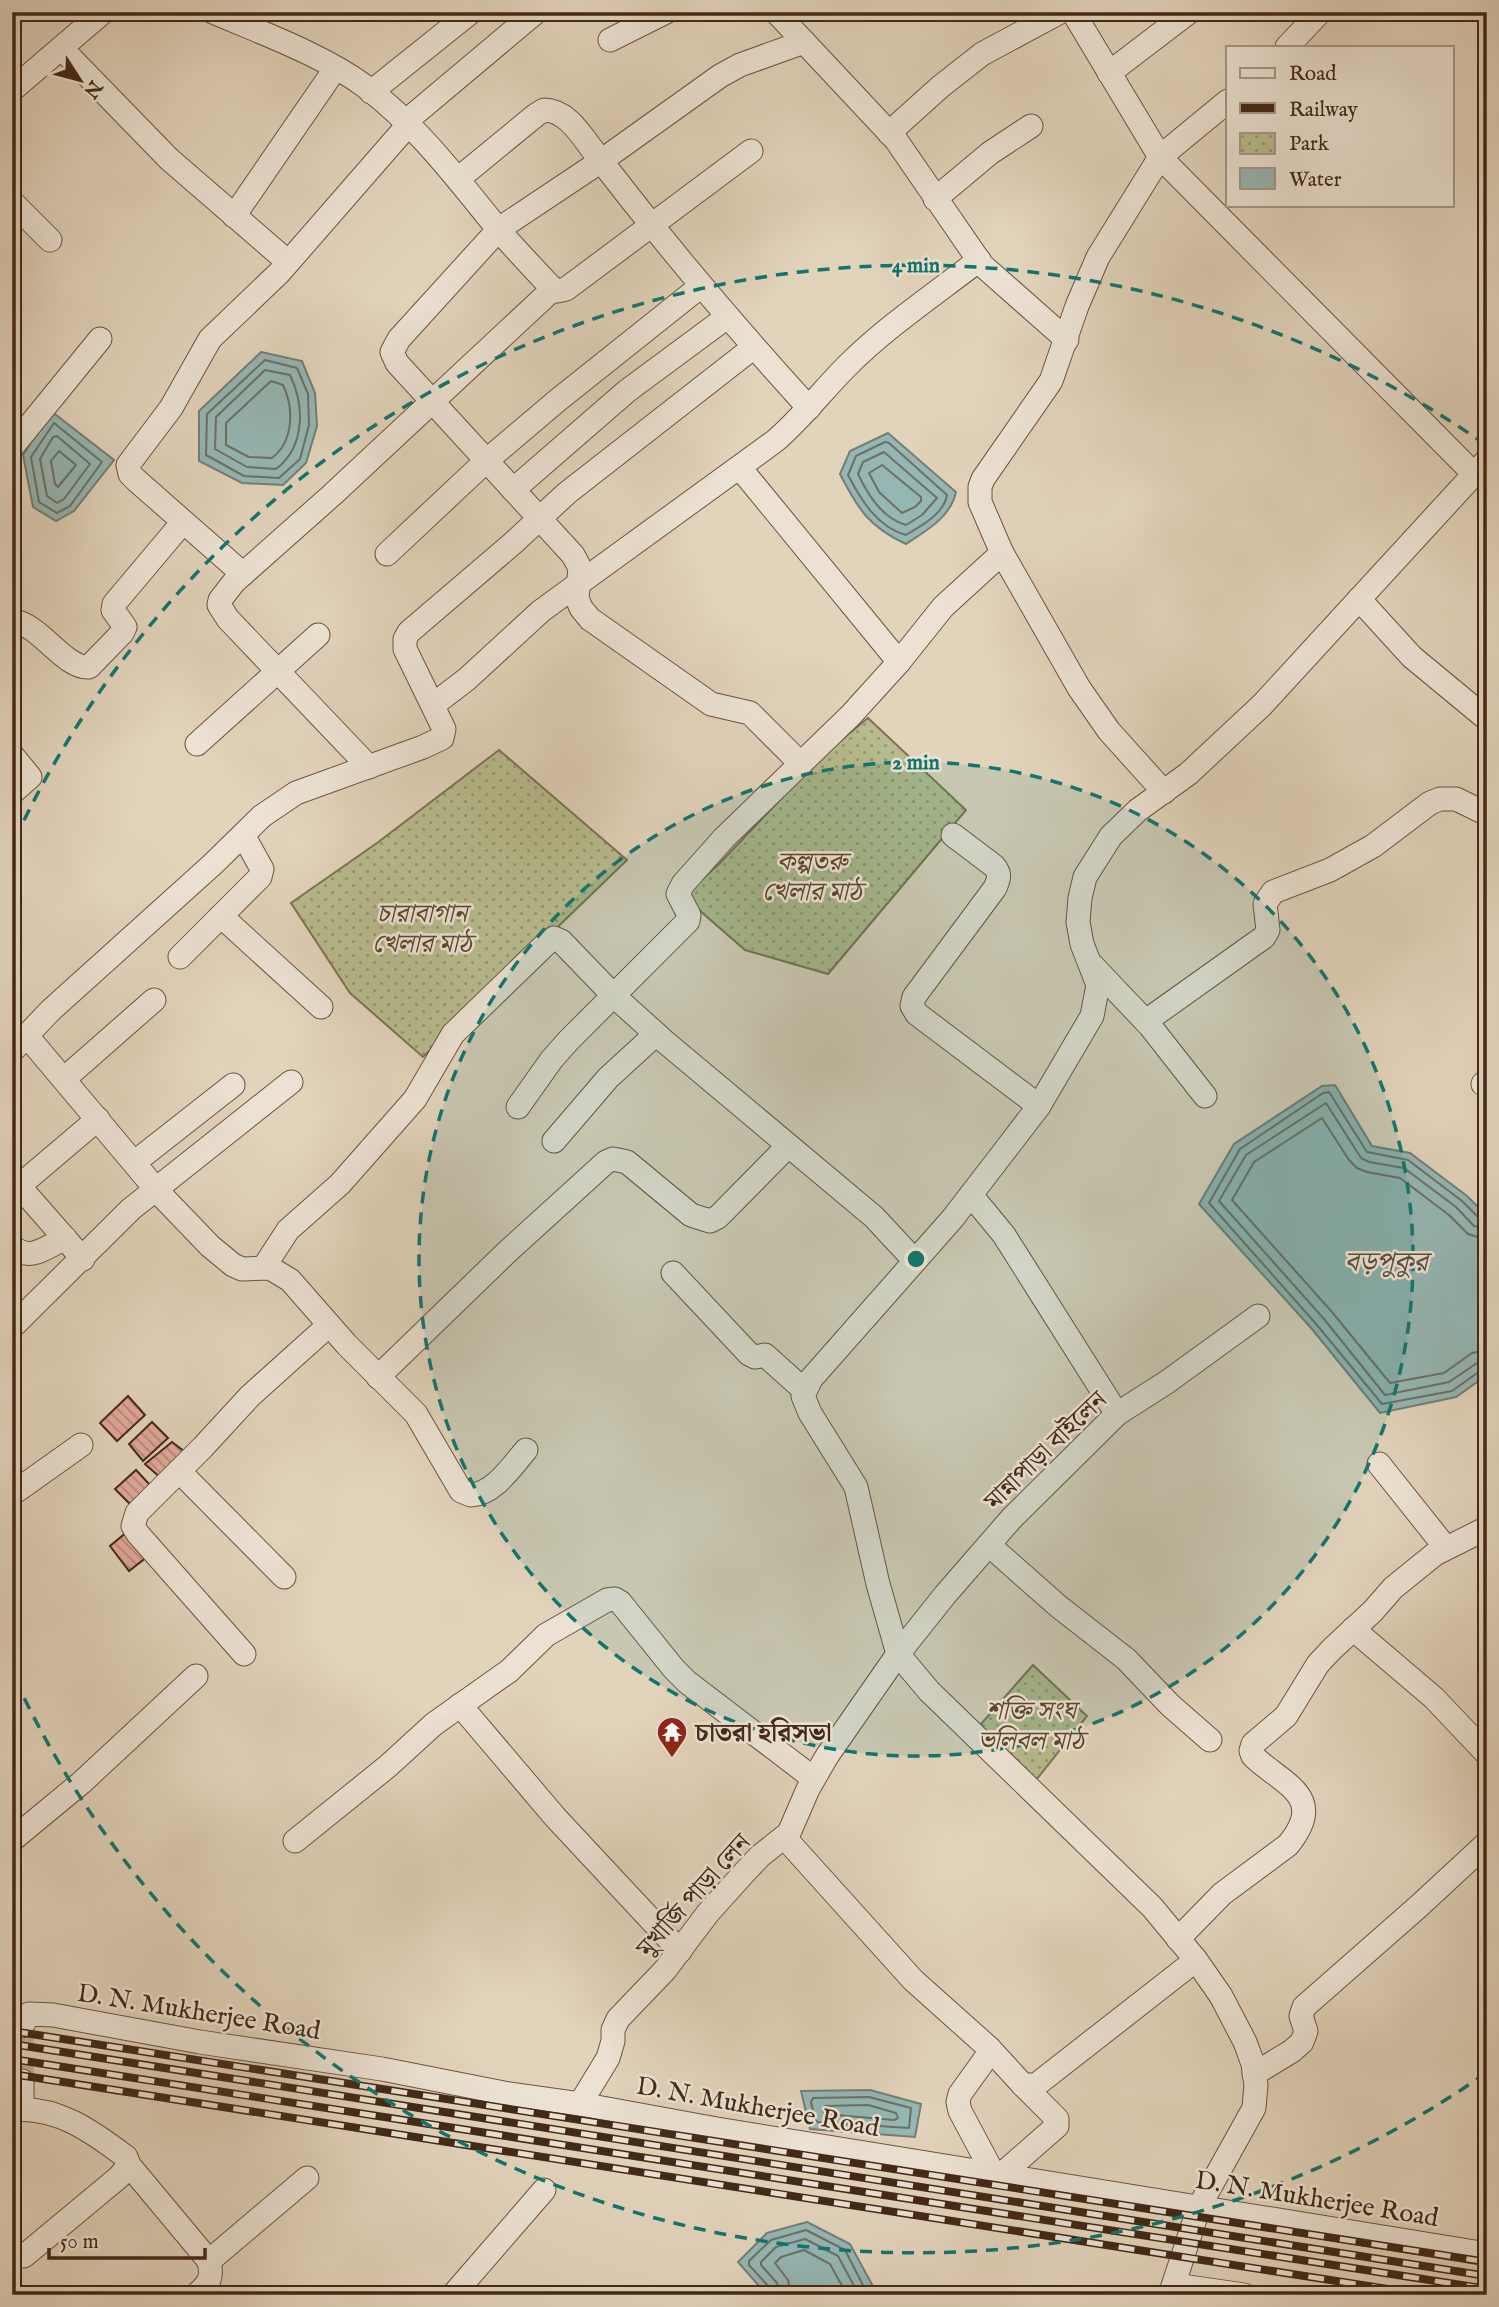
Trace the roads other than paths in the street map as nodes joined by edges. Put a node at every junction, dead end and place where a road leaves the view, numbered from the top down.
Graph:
1 (103, 12) edge
2 (213, 12) edge
3 (471, 12) edge
4 (536, 12) edge
5 (666, 12) edge
6 (776, 12) edge
7 (1060, 12) edge
8 (1073, 12) edge
9 (1189, 12) edge
10 (1320, 12) edge
11 (610, 40) dead end
12 (804, 42) junction
13 (1288, 46) edge
14 (62, 49) junction
15 (335, 69) junction
16 (1109, 73) junction
17 (12, 90) edge
18 (371, 92) junction
19 (1226, 103) edge
20 (406, 124) junction
21 (1031, 126) dead end
22 (889, 133) junction
23 (751, 151) dead end
24 (1160, 157) junction
25 (601, 161) junction
26 (458, 179) junction
27 (935, 199) junction
28 (12, 202) edge
29 (234, 216) junction
30 (651, 226) junction
31 (499, 229) junction
32 (50, 240) dead end
33 (979, 260) junction
34 (288, 262) junction
35 (701, 286) junction
36 (553, 289) junction
37 (727, 317) junction
38 (100, 340) dead end
39 (1067, 340) junction
40 (754, 347) junction
41 (432, 401) junction
42 (809, 408) junction
43 (12, 447) edge
44 (486, 461) junction
45 (1480, 467) edge
46 (740, 468) junction
47 (513, 490) junction
48 (539, 519) junction
49 (183, 522) junction
50 (1002, 553) junction
51 (387, 554) dead end
52 (243, 574) junction
53 (579, 582) junction
54 (1359, 599) junction
55 (12, 625) edge
56 (318, 635) dead end
57 (899, 662) junction
58 (277, 671) junction
59 (433, 705) junction
60 (1487, 719) edge
61 (197, 744) dead end
62 (12, 755) edge
63 (801, 764) junction
64 (369, 767) junction
65 (12, 793) edge
66 (1164, 793) junction
67 (1487, 814) edge
68 (243, 835) junction
69 (953, 835) dead end
70 (221, 916) junction
71 (180, 957) dead end
72 (1089, 961) junction
73 (614, 996) junction
74 (154, 1000) dead end
75 (321, 1007) dead end
76 (1146, 1021) junction
77 (656, 1034) junction
78 (20, 1043) edge
79 (64, 1079) junction
80 (291, 1082) dead end
81 (233, 1085) dead end
82 (1205, 1096) dead end
83 (1039, 1106) junction
84 (518, 1108) dead end
85 (98, 1118) junction
86 (554, 1141) dead end
87 (788, 1146) junction
88 (135, 1163) junction
89 (16, 1182) edge
90 (156, 1189) junction
91 (971, 1195) junction
92 (65, 1238) junction
93 (12, 1245) edge
94 (83, 1259) junction
95 (914, 1260) junction
96 (264, 1267) junction
97 (673, 1273) dead end
98 (1258, 1316) dead end
99 (329, 1325) junction
100 (12, 1327) edge
101 (378, 1377) junction
102 (804, 1390) junction
103 (1117, 1414) junction
104 (80, 1445) dead end
105 (526, 1450) dead end
106 (1379, 1464) dead end
107 (179, 1471) junction
108 (12, 1494) edge
109 (1487, 1528) edge
110 (989, 1545) junction
111 (1446, 1548) junction
112 (284, 1577) dead end
113 (1353, 1629) junction
114 (244, 1654) dead end
115 (898, 1654) junction
116 (196, 1676) dead end
117 (460, 1705) junction
118 (1210, 1740) dead end
119 (1487, 1754) edge
120 (813, 1778) junction
121 (785, 1838) junction
122 (12, 1840) edge
123 (295, 1842) dead end
124 (1487, 1843) edge
125 (1178, 1940) junction
126 (680, 1951) junction
127 (1196, 1960) junction
128 (19, 2021) edge
129 (989, 2048) junction
130 (1254, 2074) junction
131 (22, 2081) tunnel mouth
132 (1023, 2085) junction
133 (580, 2104) junction
134 (17, 2109) edge
135 (129, 2165) junction
136 (997, 2174) junction
137 (307, 2178) dead end
138 (544, 2190) dead end
139 (1199, 2207) junction
140 (1487, 2254) edge
141 (24, 2256) dead end
142 (209, 2262) junction
143 (1172, 2290) edge
144 (196, 2295) edge
145 (453, 2295) edge
146 (1244, 2295) edge

1 - 14 street
2 - 15 street
3 - 18 street
4 - 20 street
5 - 11 street
6 - 12 street
7 - 22 street
8 - 16 street
9 - 16 street
10 - 13 street
12 - 22 street
12 - 25 street
14 - 17 street
14 - 29 street
15 - 18 street
15 - 29 street
16 - 24 street
18 - 20 street
19 - 24 street
20 - 26 street
20 - 34 street
21 - 27 street
22 - 27 street
23 - 30 street
24 - 39 street
24 - 45 street
25 - 26 street
25 - 30 street
25 - 31 street
26 - 31 street
27 - 33 street
28 - 32 street
29 - 34 street
30 - 35 street
30 - 36 street
31 - 36 street
31 - 41 street
33 - 39 street
33 - 42 street
34 - 49 street
35 - 37 street
35 - 44 street
36 - 41 street
37 - 40 street
37 - 47 street
38 - 43 street
39 - 50 street
40 - 42 street
40 - 48 street
41 - 44 street
41 - 52 street
42 - 46 street
44 - 47 street
44 - 51 street
45 - 54 street
46 - 53 street
46 - 57 street
47 - 48 street
48 - 53 street
48 - 59 street
49 - 52 street
49 - 55 street
50 - 57 street
50 - 66 street
52 - 58 street
53 - 59 street
53 - 63 street
54 - 60 street
54 - 66 street
56 - 58 street
57 - 63 street
58 - 61 street
58 - 64 street
59 - 64 street
62 - 65 street
63 - 73 street
64 - 68 street
66 - 72 street
67 - 76 street
68 - 70 street
68 - 78 street
69 - 83 street
70 - 71 street
70 - 75 street
72 - 76 street
72 - 83 street
73 - 77 street
73 - 84 street
73 - 96 street
74 - 79 street
76 - 82 street
77 - 86 street
77 - 87 street
78 - 79 street
79 - 85 street
80 - 90 street
81 - 88 street
83 - 91 street
85 - 88 street
85 - 89 street
87 - 95 street
87 - 101 street
88 - 90 street
89 - 92 street
90 - 94 street
90 - 96 street
91 - 95 street
91 - 103 street
92 - 93 street
92 - 94 street
94 - 100 street
95 - 102 street
96 - 99 street
97 - 102 street
98 - 103 street, মান্নাপাড়া বাইলেন
99 - 101 street
99 - 107 street
101 - 105 street
102 - 115 street
103 - 110 street, মান্নাপাড়া বাইলেন
104 - 108 street
106 - 111 street
107 - 112 street
107 - 114 street
109 - 111 street
110 - 115 street, মান্নাপাড়া বাইলেন
110 - 118 street
111 - 113 street
113 - 119 street
113 - 125 street
115 - 120 street, মুখার্জি পাড়া লেন
115 - 125 street
116 - 122 street
117 - 120 street
117 - 123 street
117 - 126 street
120 - 121 street, মুখার্জি পাড়া লেন
121 - 126 street, মুখার্জি পাড়া লেন
121 - 129 street
124 - 130 street
125 - 127 street
126 - 133 street, মুখার্জি পাড়া লেন
127 - 130 street
127 - 132 street
128 - 133 street, D. N. Mukherjee Road
129 - 132 street
129 - 136 street
130 - 139 street
131 - 134 street
132 - 136 street
133 - 136 street, D. N. Mukherjee Road
134 - 135 street
135 - 141 street
135 - 142 street
136 - 139 street, D. N. Mukherjee Road
137 - 142 street
138 - 145 street
139 - 140 street, D. N. Mukherjee Road
139 - 143 street
142 - 144 street
143 - 146 street

